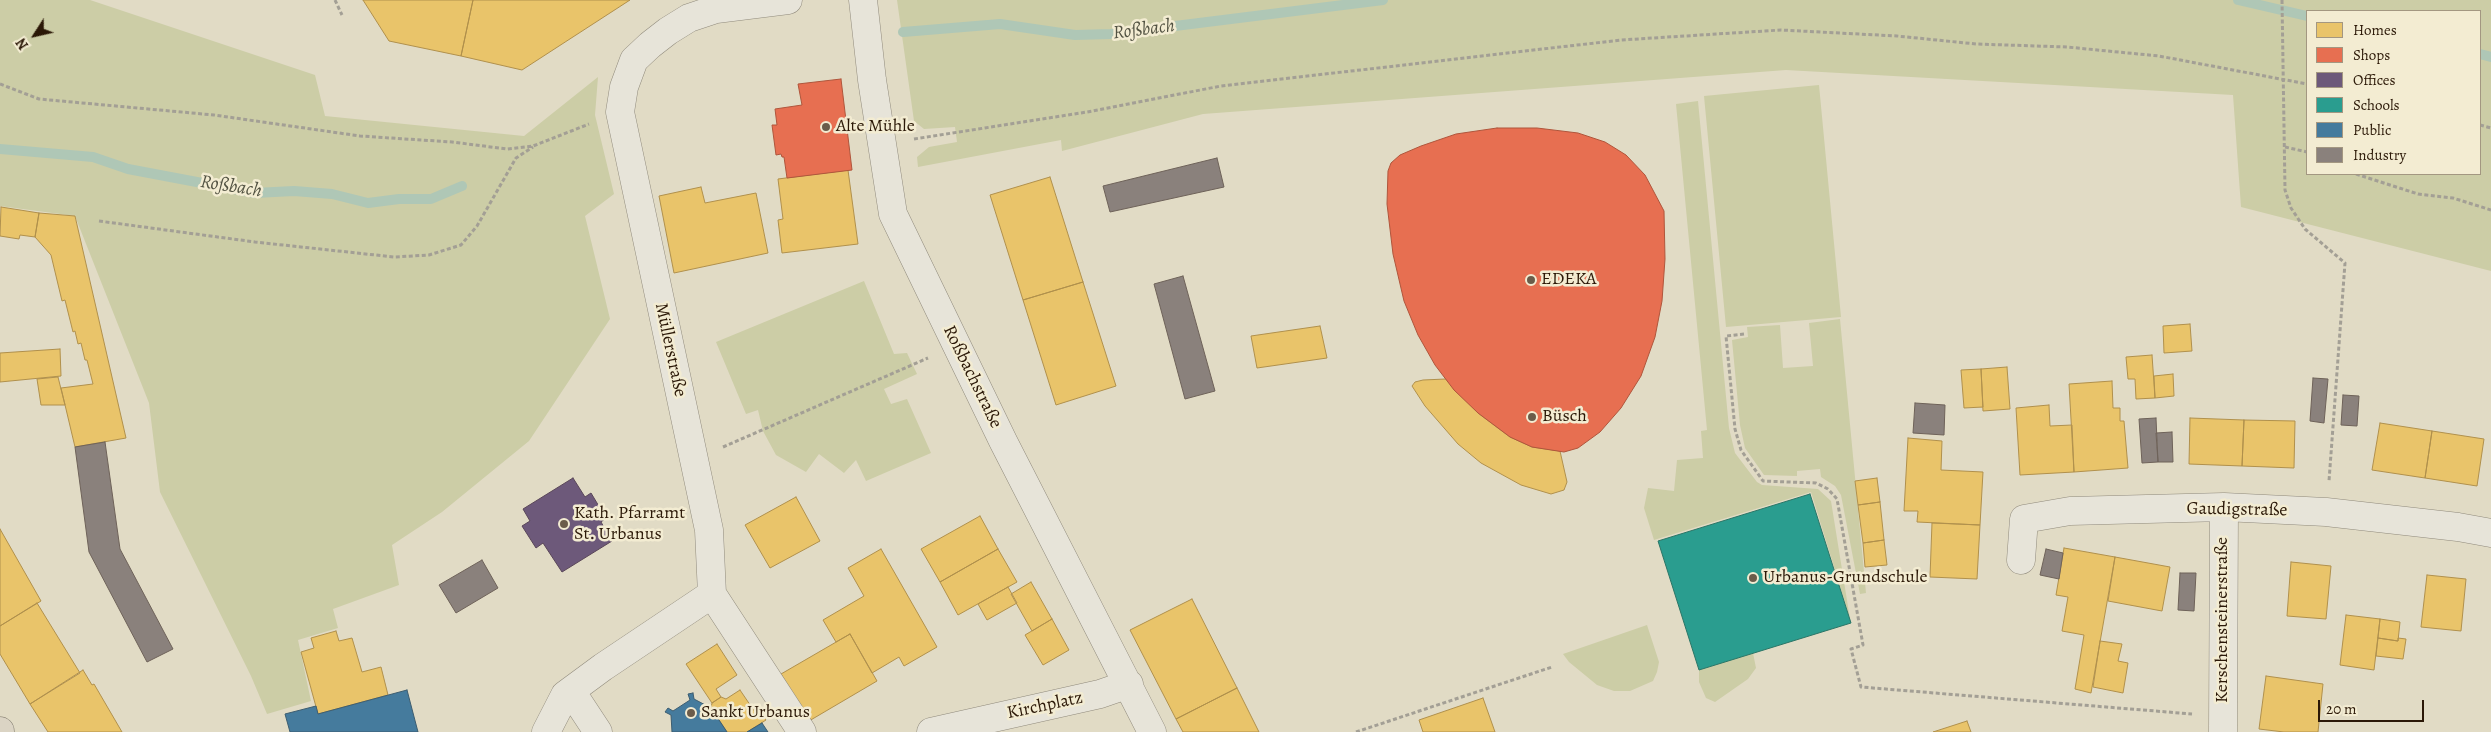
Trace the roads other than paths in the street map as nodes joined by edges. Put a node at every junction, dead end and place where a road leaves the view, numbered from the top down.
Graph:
1 (788, 0) edge
2 (863, 0) edge
3 (715, 5) edge
4 (2224, 508) junction
5 (2491, 533) edge
6 (2021, 560) dead end
7 (712, 594) junction
8 (1129, 684) junction
9 (571, 691) junction
10 (2223, 723) edge
11 (546, 732) edge
12 (598, 732) edge
13 (802, 732) edge
14 (931, 732) edge
15 (1152, 732) edge

1 - 3 street, Müllerstraße
2 - 8 street, Roßbachstraße
3 - 7 street, Müllerstraße
4 - 5 street, Gaudigstraße
4 - 6 street, Gaudigstraße
4 - 10 street, Kerschensteinerstraße
7 - 9 street
7 - 13 street
8 - 14 street, Kirchplatz
8 - 15 street, Roßbachstraße
9 - 11 street
9 - 12 street

